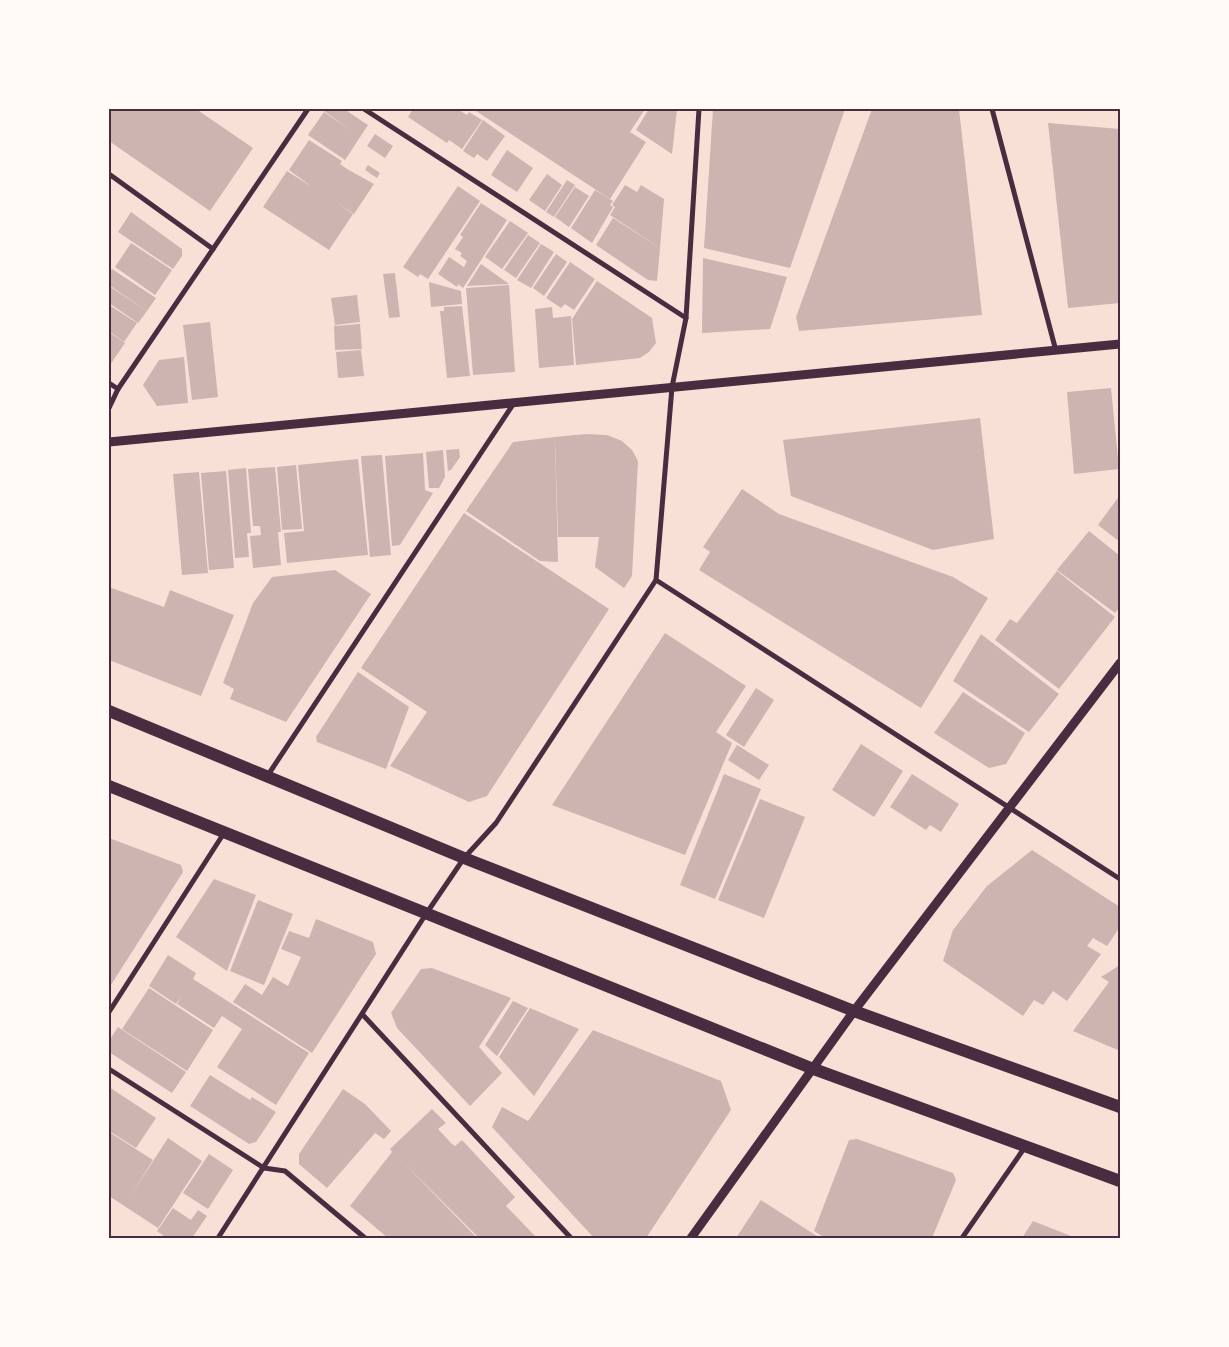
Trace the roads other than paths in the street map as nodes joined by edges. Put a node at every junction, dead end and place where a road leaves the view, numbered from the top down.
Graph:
1 (308, 109) edge
2 (364, 109) edge
3 (699, 109) edge
4 (992, 109) edge
5 (109, 174) edge
6 (213, 249) junction
7 (686, 318) junction
8 (1120, 344) edge
9 (1056, 351) junction
10 (109, 382) edge
11 (672, 387) junction
12 (118, 389) junction
13 (515, 402) junction
14 (109, 408) edge
15 (109, 442) edge
16 (656, 580) junction
17 (1120, 663) edge
18 (109, 711) edge
19 (267, 775) junction
20 (109, 786) edge
21 (1010, 808) junction
22 (224, 832) junction
23 (464, 858) junction
24 (1120, 879) edge
25 (426, 914) junction
26 (854, 1011) junction
27 (109, 1012) edge
28 (362, 1015) junction
29 (811, 1068) junction
30 (109, 1069) edge
31 (1120, 1107) edge
32 (1025, 1148) junction
33 (264, 1168) junction
34 (1120, 1181) edge
35 (218, 1238) edge
36 (365, 1238) edge
37 (571, 1238) edge
38 (691, 1238) edge
39 (962, 1238) edge

1 - 6 street
2 - 7 street
3 - 7 street
4 - 9 street
5 - 6 street
6 - 12 street
7 - 11 street
8 - 9 street
9 - 11 street
10 - 12 street
11 - 13 street
11 - 16 street
12 - 14 street
13 - 15 street
13 - 19 street
16 - 21 street
16 - 23 street
17 - 21 street
18 - 19 main road
19 - 23 main road
20 - 22 main road
21 - 24 street
21 - 26 street
22 - 25 main road
22 - 27 street
23 - 25 street
23 - 26 main road
25 - 28 street
25 - 29 main road
26 - 29 street
26 - 31 main road
28 - 33 street
28 - 37 street
29 - 32 main road
29 - 38 street
30 - 33 street
32 - 34 main road
32 - 39 street
33 - 35 street
33 - 36 street

